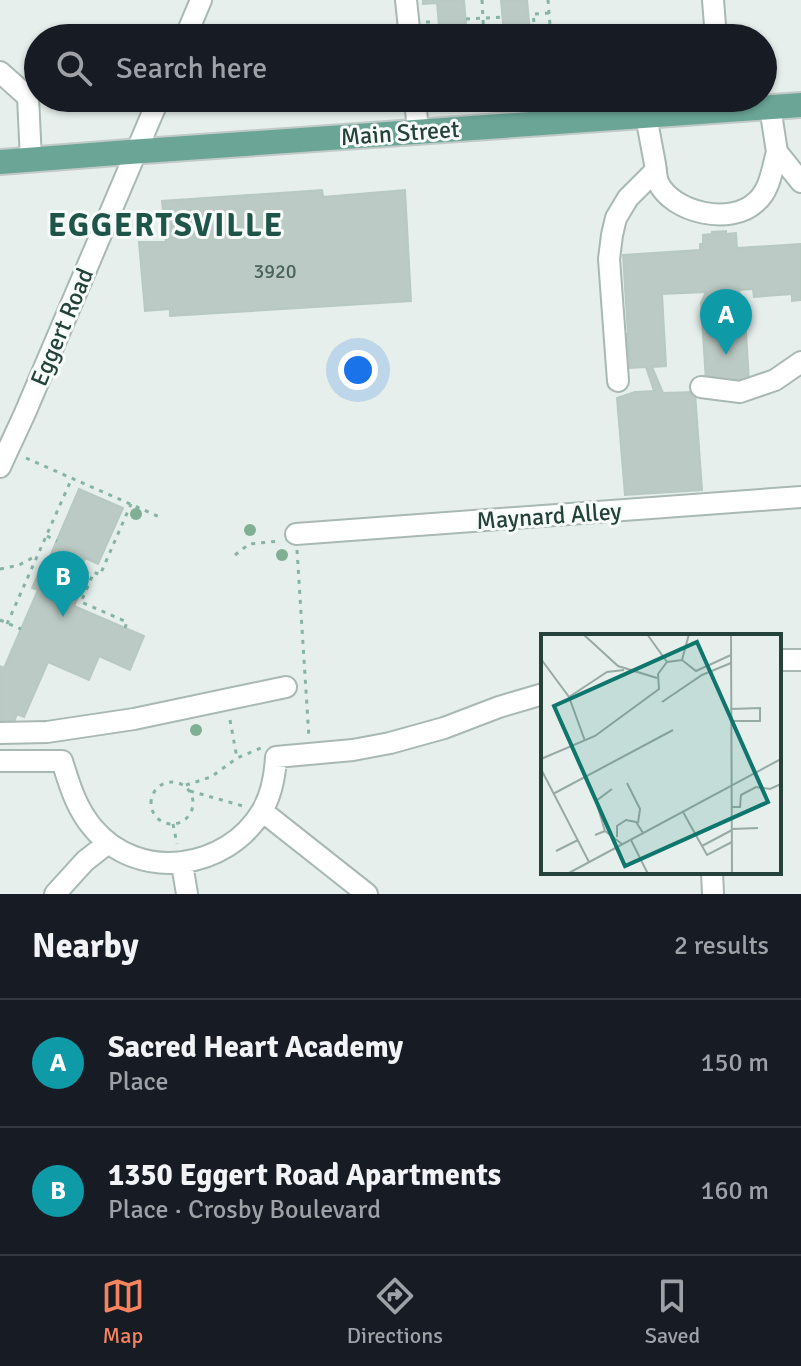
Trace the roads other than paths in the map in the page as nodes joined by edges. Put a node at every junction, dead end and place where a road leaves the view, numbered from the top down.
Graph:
1 (201, 0) edge
2 (406, 0) edge
3 (713, 0) edge
4 (191, 24) edge
5 (409, 24) edge
6 (715, 24) edge
7 (0, 72) edge
8 (24, 90) edge
9 (801, 105) edge
10 (777, 107) edge
11 (33, 112) edge
12 (153, 112) edge
13 (416, 112) edge
14 (671, 112) edge
15 (771, 112) edge
16 (646, 116) junction
17 (418, 132) junction
18 (136, 151) junction
19 (777, 152) junction
20 (31, 160) junction
21 (0, 162) edge
22 (656, 170) junction
23 (801, 182) edge
24 (801, 362) edge
25 (618, 381) dead end
26 (701, 387) dead end
27 (8, 458) edge
28 (801, 497) edge
29 (289, 540) road end
30 (286, 687) dead end
31 (541, 695) edge
32 (0, 733) edge
33 (0, 761) edge
34 (262, 811) junction
35 (108, 843) junction
36 (182, 864) junction
37 (712, 874) edge
38 (55, 894) edge
39 (187, 894) edge
40 (367, 894) edge
41 (713, 894) edge

1 - 4 street
2 - 5 street
3 - 6 street
7 - 8 street
9 - 10 main road, Main Street
11 - 20 street
12 - 18 street, Eggert Road
13 - 17 street
14 - 16 main road, Main Street
15 - 19 street
16 - 17 main road, Main Street
16 - 22 street
17 - 18 main road, Main Street
18 - 20 main road, Main Street
18 - 27 street, Eggert Road
19 - 22 street
19 - 23 street
20 - 21 main road, Main Street
22 - 25 street
24 - 26 street
28 - 29 street, Maynard Alley
30 - 32 street
31 - 34 street
33 - 35 street
34 - 36 street
34 - 40 street
35 - 36 street
35 - 38 street
36 - 39 street
37 - 41 street

